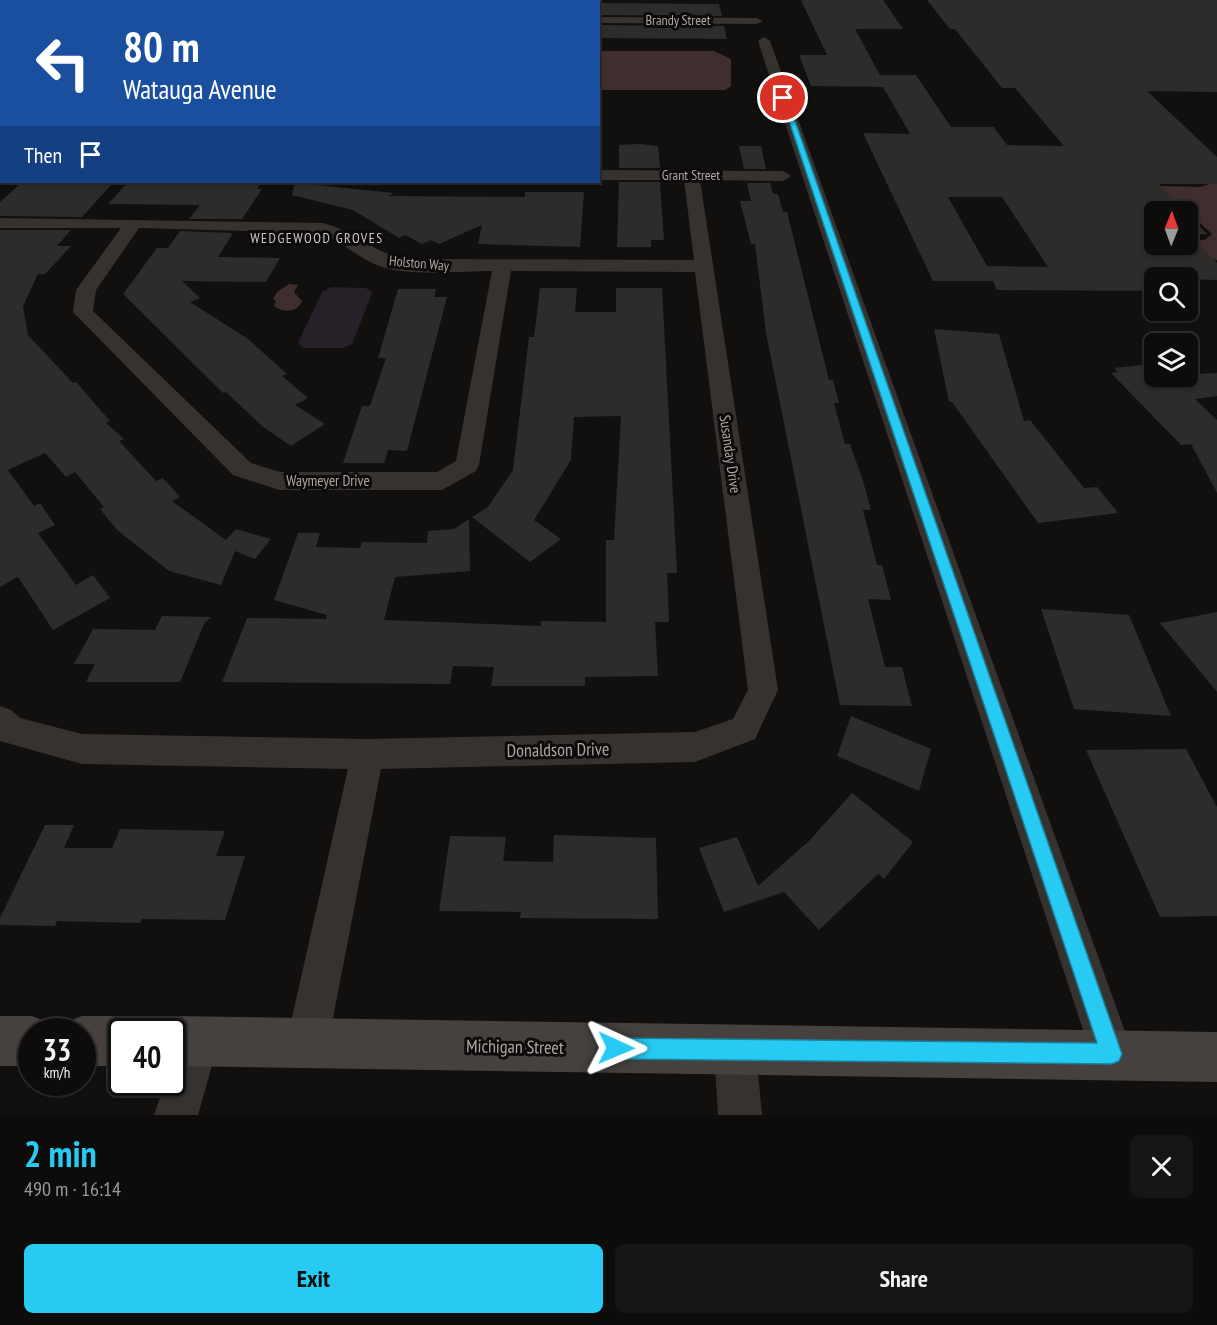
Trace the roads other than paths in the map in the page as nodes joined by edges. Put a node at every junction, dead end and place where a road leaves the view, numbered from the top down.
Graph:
1 (600, 20) edge
2 (600, 175) edge
3 (691, 176) junction
4 (783, 176) dead end
5 (0, 223) edge
6 (134, 223) junction
7 (703, 266) junction
8 (502, 267) junction
9 (0, 720) edge
10 (744, 729) joint
11 (368, 754) junction
12 (0, 1041) edge
13 (18, 1041) edge
14 (186, 1041) edge
15 (307, 1044) junction
16 (735, 1050) junction
17 (1112, 1054) junction
18 (1217, 1057) edge
19 (179, 1096) edge
20 (176, 1115) edge
21 (740, 1115) edge

1 - 17 street, Brandy Street
2 - 3 street, Grant Street
3 - 4 street, Grant Street
3 - 7 street, Susanday Drive
5 - 6 street, Holston Way
6 - 8 street, Holston Way
6 - 8 street, Waymeyer Drive
7 - 8 street, Holston Way
7 - 10 street, Susanday Drive
9 - 11 street, Donaldson Drive
10 - 11 street, Donaldson Drive
11 - 15 street
12 - 13 street
14 - 15 street, Michigan Street
15 - 16 street, Michigan Street
16 - 17 street, Michigan Street
16 - 21 street
17 - 18 street, Michigan Street
19 - 20 street

